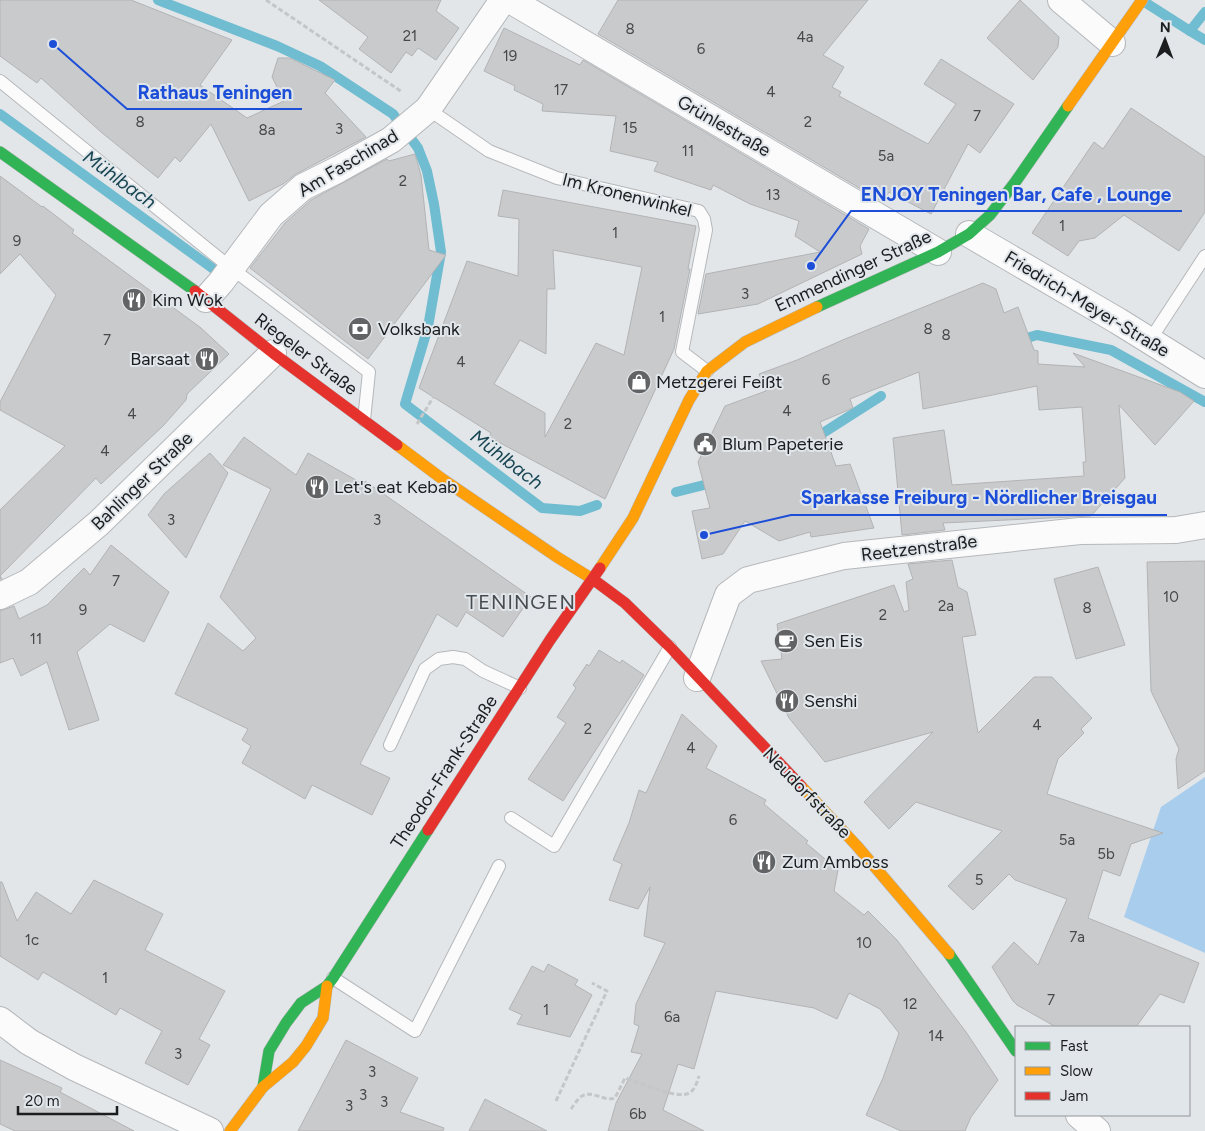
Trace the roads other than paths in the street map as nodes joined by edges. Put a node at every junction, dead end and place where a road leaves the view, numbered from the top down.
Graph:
1 (503, 0) edge
2 (510, 0) edge
3 (1061, 0) edge
4 (1142, 0) edge
5 (1112, 43) junction
6 (0, 81) edge
7 (422, 114) junction
8 (0, 152) edge
9 (969, 234) junction
10 (938, 252) junction
11 (1205, 256) edge
12 (231, 268) junction
13 (206, 299) junction
14 (1150, 340) junction
15 (273, 353) junction
16 (707, 371) junction
17 (1205, 375) edge
18 (364, 420) junction
19 (1205, 525) edge
20 (594, 579) junction
21 (0, 596) edge
22 (670, 647) junction
23 (697, 678) junction
24 (520, 688) junction
25 (390, 745) dead end
26 (511, 818) dead end
27 (499, 866) dead end
28 (330, 982) junction
29 (0, 1020) edge
30 (1015, 1050) edge
31 (263, 1087) junction
32 (1080, 1116) edge
33 (210, 1131) edge
34 (230, 1131) edge
35 (1097, 1131) edge

1 - 7 street, Am Faschinad
2 - 10 street, Grünlestraße
3 - 5 street
4 - 5 main road, Emmendinger Straße
5 - 9 main road, Emmendinger Straße
6 - 12 lane
7 - 12 street, Am Faschinad
7 - 16 lane, Im Kronenwinkel
8 - 13 main road, Riegeler Straße
9 - 10 main road, Emmendinger Straße
9 - 14 street, Friedrich-Meyer-Straße
10 - 16 main road, Emmendinger Straße
11 - 14 lane
12 - 13 street, Am Faschinad
12 - 18 lane
13 - 15 main road, Riegeler Straße
14 - 17 street, Friedrich-Meyer-Straße
15 - 18 main road, Riegeler Straße
15 - 21 street, Bahlinger Straße
16 - 20 main road, Emmendinger Straße
18 - 20 main road, Riegeler Straße
19 - 23 street, Reetzenstraße
20 - 22 main road, Neudorfstraße
20 - 24 main road, Theodor-Frank-Straße
22 - 23 main road, Neudorfstraße
22 - 26 lane
23 - 30 main road, Neudorfstraße
24 - 25 lane
24 - 28 main road, Theodor-Frank-Straße
27 - 28 lane
28 - 31 main road, Theodor-Frank-Straße
28 - 31 main road, Theodor-Frank-Straße
29 - 33 street
31 - 34 main road, Theodor-Frank-Straße
32 - 35 street

